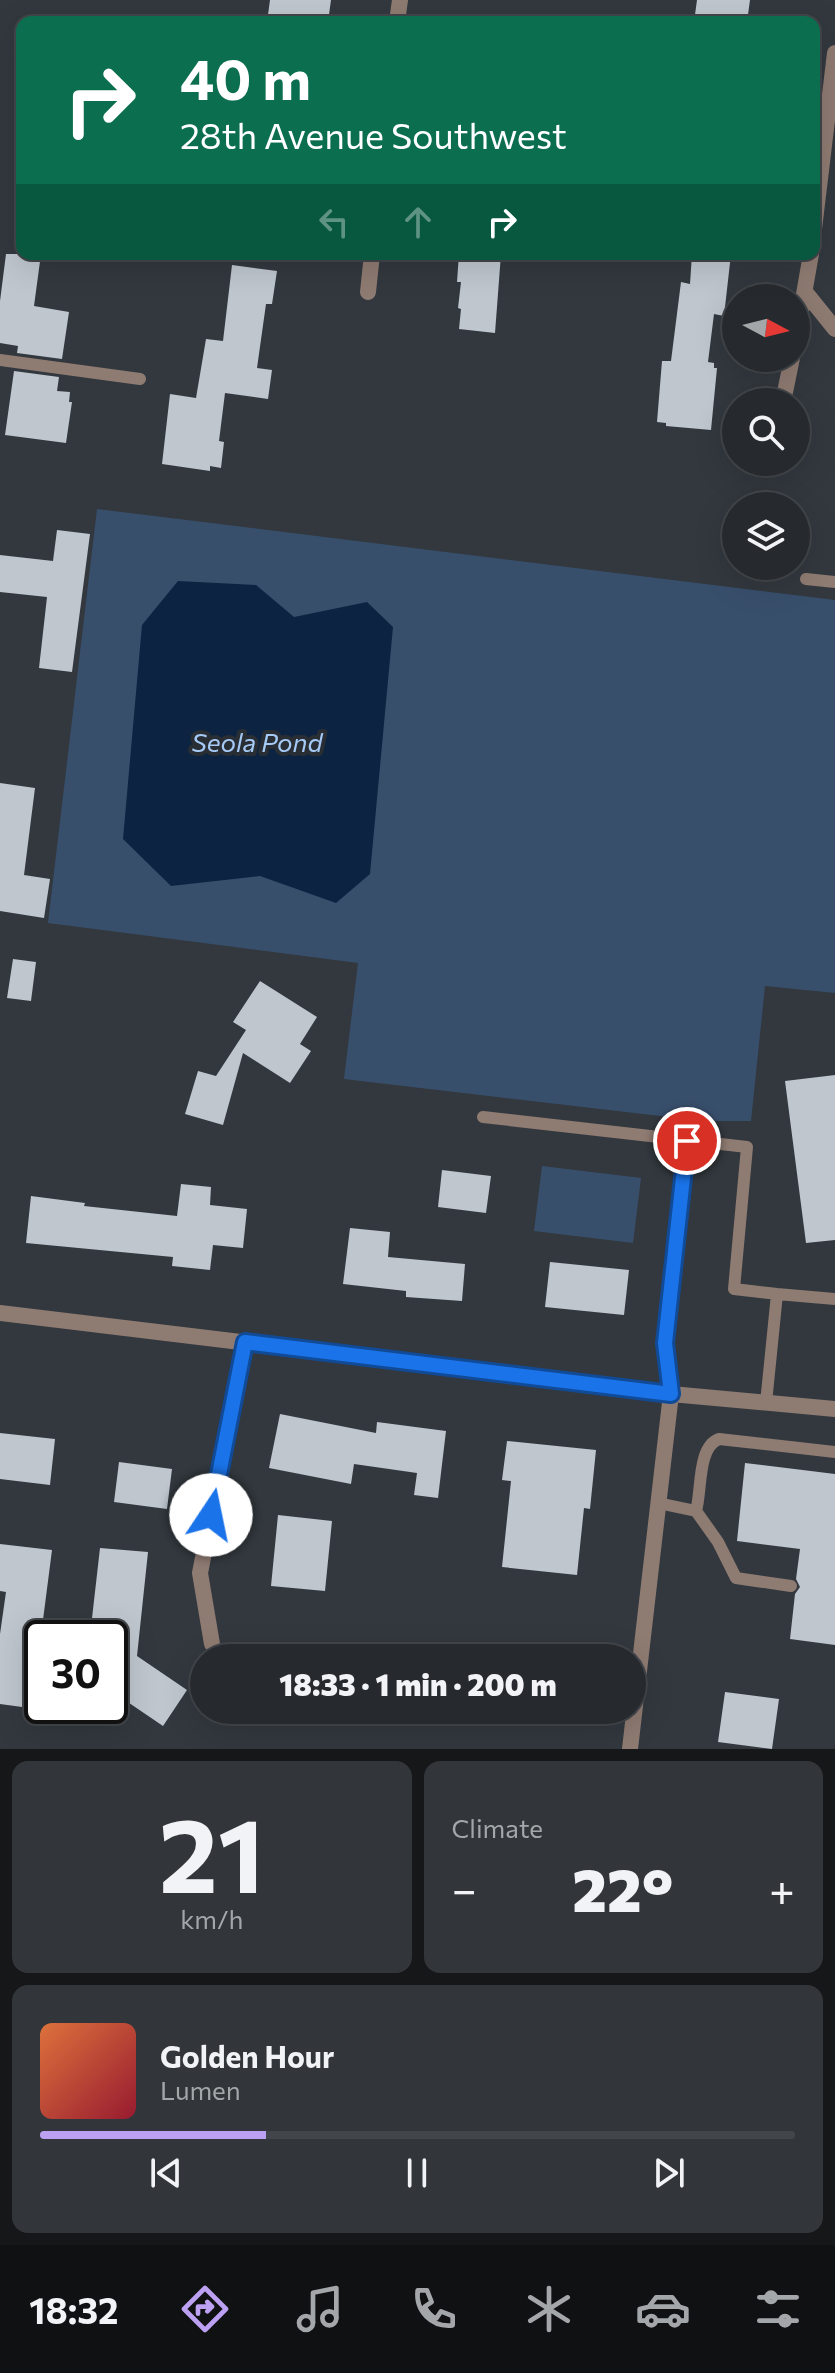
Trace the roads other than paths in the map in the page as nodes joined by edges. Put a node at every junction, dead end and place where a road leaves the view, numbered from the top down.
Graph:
1 (835, 53) edge
2 (820, 179) edge
3 (371, 260) edge
4 (810, 260) edge
5 (807, 284) edge
6 (368, 292) dead end
7 (810, 298) edge
8 (835, 329) edge
9 (0, 360) edge
10 (140, 379) dead end
11 (810, 579) edge
12 (835, 582) edge
13 (483, 1117) dead end
14 (687, 1141) junction
15 (777, 1294) junction
16 (835, 1299) edge
17 (0, 1313) edge
18 (245, 1342) junction
19 (671, 1394) junction
20 (766, 1403) junction
21 (835, 1409) edge
22 (835, 1452) edge
23 (658, 1503) junction
24 (696, 1511) junction
25 (791, 1586) dead end
26 (212, 1644) dead end
27 (630, 1749) edge

1 - 2 street
3 - 6 street
4 - 5 street
7 - 8 street
9 - 10 lane
11 - 12 lane
13 - 14 lane
14 - 15 lane
14 - 19 street
15 - 16 lane
15 - 20 lane
17 - 18 street
18 - 19 street
18 - 26 street
19 - 20 street
19 - 23 street
20 - 21 street
22 - 24 lane
23 - 24 lane
23 - 27 street
24 - 25 lane

